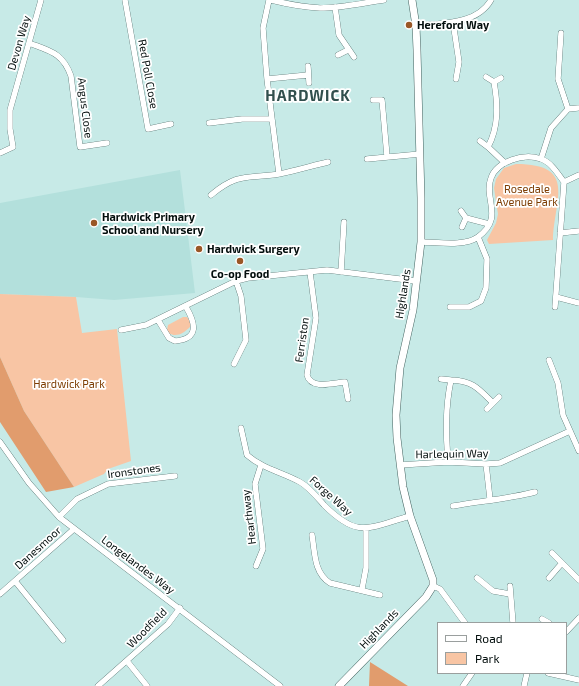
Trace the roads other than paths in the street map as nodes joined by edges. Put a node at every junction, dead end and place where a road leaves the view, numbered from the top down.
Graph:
1 (41, 0) edge
2 (125, 0) edge
3 (270, 0) edge
4 (384, 0) edge
5 (412, 0) edge
6 (491, 0) edge
7 (365, 1) edge
8 (335, 7) junction
9 (453, 22) junction
10 (416, 26) junction
11 (561, 33) dead end
12 (29, 43) junction
13 (348, 50) junction
14 (338, 56) dead end
15 (354, 58) dead end
16 (308, 66) dead end
17 (308, 75) junction
18 (486, 77) dead end
19 (501, 78) dead end
20 (267, 79) junction
21 (456, 79) dead end
22 (309, 82) dead end
23 (494, 82) junction
24 (373, 100) dead end
25 (578, 108) dead end
26 (568, 109) junction
27 (272, 119) junction
28 (208, 123) dead end
29 (171, 124) dead end
30 (480, 142) dead end
31 (107, 143) dead end
32 (488, 147) junction
33 (0, 153) edge
34 (420, 154) junction
35 (388, 156) junction
36 (367, 158) dead end
37 (541, 159) junction
38 (328, 162) dead end
39 (505, 163) junction
40 (279, 174) junction
41 (579, 175) edge
42 (564, 182) junction
43 (211, 195) dead end
44 (461, 211) dead end
45 (466, 218) junction
46 (344, 222) dead end
47 (489, 224) junction
48 (462, 227) dead end
49 (579, 231) edge
50 (560, 233) junction
51 (478, 238) junction
52 (421, 242) junction
53 (310, 272) junction
54 (341, 272) junction
55 (236, 281) junction
56 (416, 281) junction
57 (556, 297) junction
58 (579, 303) edge
59 (186, 307) junction
60 (450, 307) dead end
61 (555, 307) dead end
62 (158, 320) junction
63 (121, 330) dead end
64 (549, 360) dead end
65 (234, 364) dead end
66 (441, 379) dead end
67 (451, 380) junction
68 (499, 397) dead end
69 (348, 399) dead end
70 (493, 403) junction
71 (487, 409) dead end
72 (241, 428) dead end
73 (570, 431) junction
74 (0, 442) edge
75 (579, 451) edge
76 (448, 462) junction
77 (486, 464) junction
78 (261, 465) junction
79 (400, 466) junction
80 (175, 476) dead end
81 (535, 492) dead end
82 (490, 499) junction
83 (453, 506) dead end
84 (410, 516) junction
85 (59, 517) junction
86 (74, 529) junction
87 (366, 529) junction
88 (312, 536) dead end
89 (552, 553) dead end
90 (562, 563) junction
91 (256, 566) dead end
92 (579, 569) edge
93 (573, 574) junction
94 (477, 578) dead end
95 (549, 578) dead end
96 (579, 580) edge
97 (15, 581) junction
98 (433, 586) junction
99 (510, 586) dead end
100 (362, 589) junction
101 (0, 594) edge
102 (510, 594) junction
103 (380, 595) dead end
104 (180, 608) junction
105 (579, 618) edge
106 (542, 619) dead end
107 (464, 622) edge
108 (513, 622) edge
109 (547, 622) edge
110 (567, 631) edge
111 (63, 640) dead end
112 (128, 661) junction
113 (471, 674) edge
114 (527, 674) edge
115 (556, 674) edge
116 (579, 680) edge
117 (98, 686) edge
118 (147, 686) edge
119 (280, 686) edge
120 (339, 686) edge
121 (463, 686) edge
122 (524, 686) edge

1 - 12 street, Devon Way
2 - 29 street, Red Poll Close
3 - 8 street
3 - 20 street
4 - 7 street
5 - 10 street, Highlands
6 - 9 street
7 - 8 street
8 - 13 street
9 - 10 street
9 - 21 street
10 - 34 street, Highlands
11 - 26 street
12 - 31 street, Angus Close
12 - 33 street, Devon Way
13 - 14 street
13 - 15 street
16 - 17 street
17 - 20 street
17 - 22 street
18 - 23 street
19 - 23 street
20 - 27 street
23 - 32 street
24 - 35 street
25 - 26 street
26 - 37 street
27 - 28 street
27 - 40 street
30 - 32 street
32 - 39 street
34 - 35 street
34 - 52 street, Highlands
35 - 36 street
37 - 39 street
37 - 42 street
38 - 40 street
39 - 47 street
40 - 43 street
41 - 42 street
42 - 50 street
44 - 45 street
45 - 47 street
45 - 48 street
46 - 54 street
47 - 51 street
49 - 50 street
50 - 57 street
51 - 52 street
51 - 60 street
52 - 56 street, Highlands
53 - 54 street
53 - 55 street
53 - 69 street, Ferriston
54 - 56 street
55 - 59 street
55 - 65 street
56 - 79 street, Highlands
57 - 58 street
57 - 61 street
59 - 62 street
59 - 62 street
62 - 63 street
64 - 73 street
66 - 67 street
67 - 70 street
67 - 76 street
68 - 70 street
70 - 71 street
72 - 78 street, Forge Way
73 - 75 street
73 - 77 street, Harlequin Way
74 - 85 street, Longelandes Way
76 - 77 street, Harlequin Way
76 - 79 street, Harlequin Way
77 - 82 street
78 - 87 street, Forge Way
78 - 91 street, Hearthway
79 - 84 street, Highlands
80 - 85 street, Ironstones
81 - 82 street
82 - 83 street
84 - 87 street
84 - 98 street, Highlands
85 - 86 street, Longelandes Way
86 - 97 street, Danesmoor
86 - 104 street, Longelandes Way
87 - 100 street
88 - 100 street
89 - 90 street
90 - 93 street
90 - 95 street
92 - 93 street
93 - 96 street
94 - 102 street
97 - 101 street, Danesmoor
97 - 111 street, Danesmoor
98 - 107 street
98 - 120 street, Highlands
99 - 102 street
100 - 103 street
102 - 108 street
104 - 112 street, Woodfield
104 - 119 street, Longelandes Way
105 - 110 street
106 - 109 street
112 - 117 street, Woodfield
112 - 118 street, Woodfield
113 - 121 street
114 - 122 street
115 - 116 street

